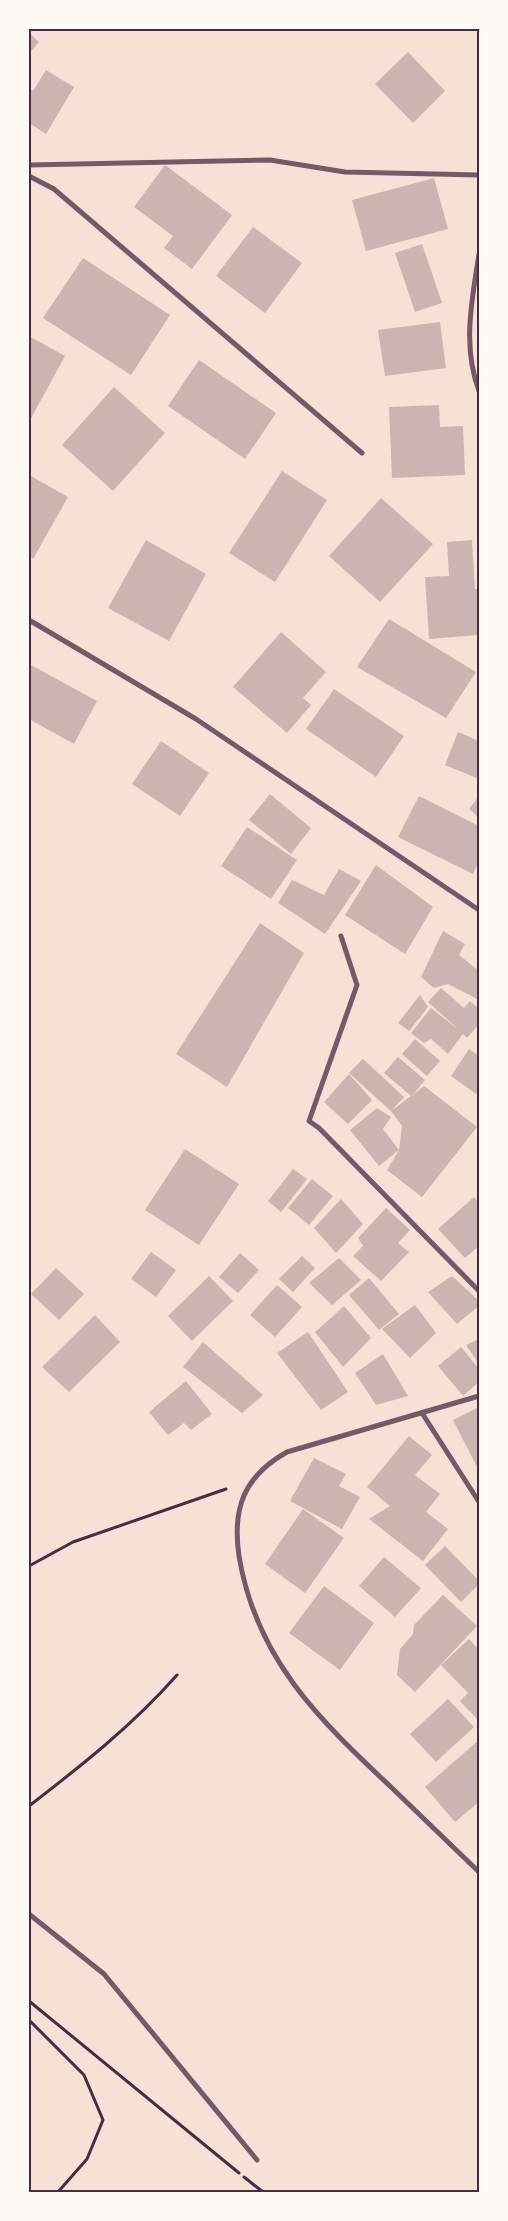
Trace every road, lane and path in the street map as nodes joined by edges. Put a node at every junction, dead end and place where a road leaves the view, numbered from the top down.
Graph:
1 (29, 165) edge
2 (479, 175) edge
3 (29, 176) edge
4 (479, 254) edge
5 (479, 391) edge
6 (362, 453) dead end
7 (29, 620) edge
8 (479, 910) edge
9 (341, 936) dead end
10 (479, 1291) edge
11 (479, 1396) edge
12 (422, 1414) junction
13 (253, 1480) junction
14 (479, 1502) edge
15 (29, 1566) edge
16 (177, 1675) dead end
17 (29, 1806) edge
18 (479, 1872) edge
19 (29, 1914) edge
20 (29, 2001) edge
21 (29, 2020) edge
22 (257, 2160) dead end
23 (58, 2192) edge
24 (263, 2192) edge

1 - 2 street
3 - 6 street
4 - 5 street
7 - 8 street
9 - 10 street
11 - 12 street
12 - 13 street
12 - 14 street
13 - 15 path
13 - 18 street
16 - 17 path
19 - 22 street
20 - 24 path
21 - 23 path

